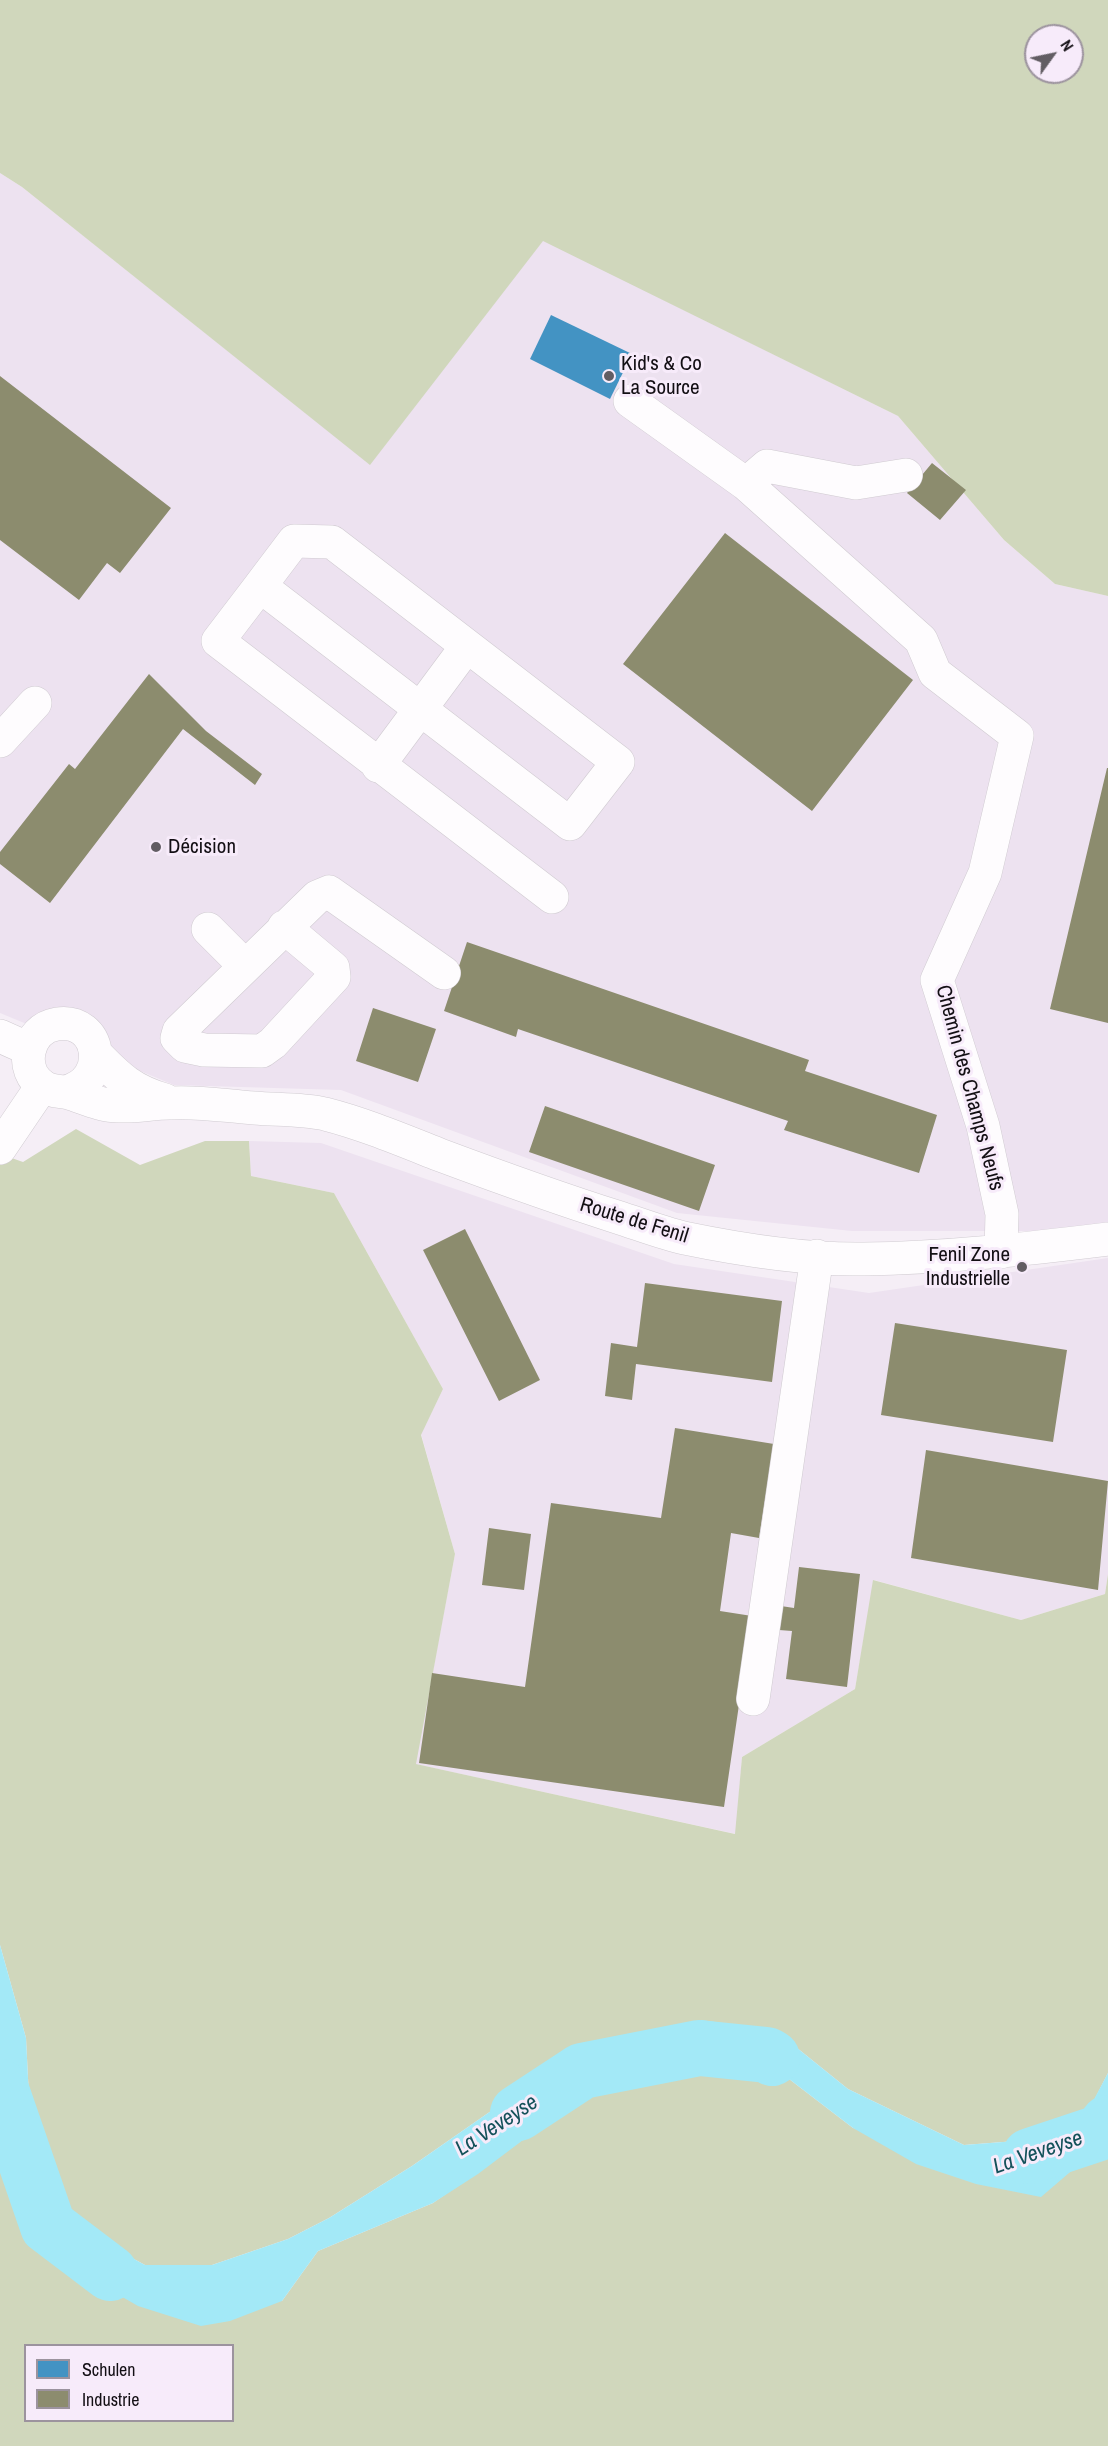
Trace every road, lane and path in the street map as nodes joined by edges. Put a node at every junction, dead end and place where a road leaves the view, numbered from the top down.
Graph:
1 (630, 401) dead end
2 (906, 475) dead end
3 (746, 484) junction
4 (260, 586) junction
5 (467, 646) junction
6 (35, 703) dead end
7 (420, 711) junction
8 (0, 741) edge
9 (378, 766) junction
10 (552, 897) dead end
11 (284, 927) junction
12 (208, 929) dead end
13 (245, 966) junction
14 (444, 973) dead end
15 (14, 1042) edge
16 (96, 1054) junction
17 (54, 1089) junction
18 (173, 1102) junction
19 (4, 1143) edge
20 (1108, 1239) edge
21 (1001, 1252) junction
22 (817, 1256) junction
23 (753, 1699) dead end

1 - 3 street
2 - 3 street
3 - 21 street, Chemin des Champs Neufs
4 - 5 street
4 - 7 street
4 - 9 street
5 - 7 street
5 - 7 street
6 - 8 street
7 - 9 street
9 - 10 street
11 - 13 street
11 - 13 street
11 - 14 street
12 - 13 street
15 - 16 street, Route de Fenil
15 - 17 street
16 - 17 street
16 - 18 street, Route de Fenil
17 - 18 street, Route de Fenil
17 - 19 street
18 - 22 street, Route de Fenil
20 - 21 street, Route de Fenil
21 - 22 street, Route de Fenil
22 - 23 street

